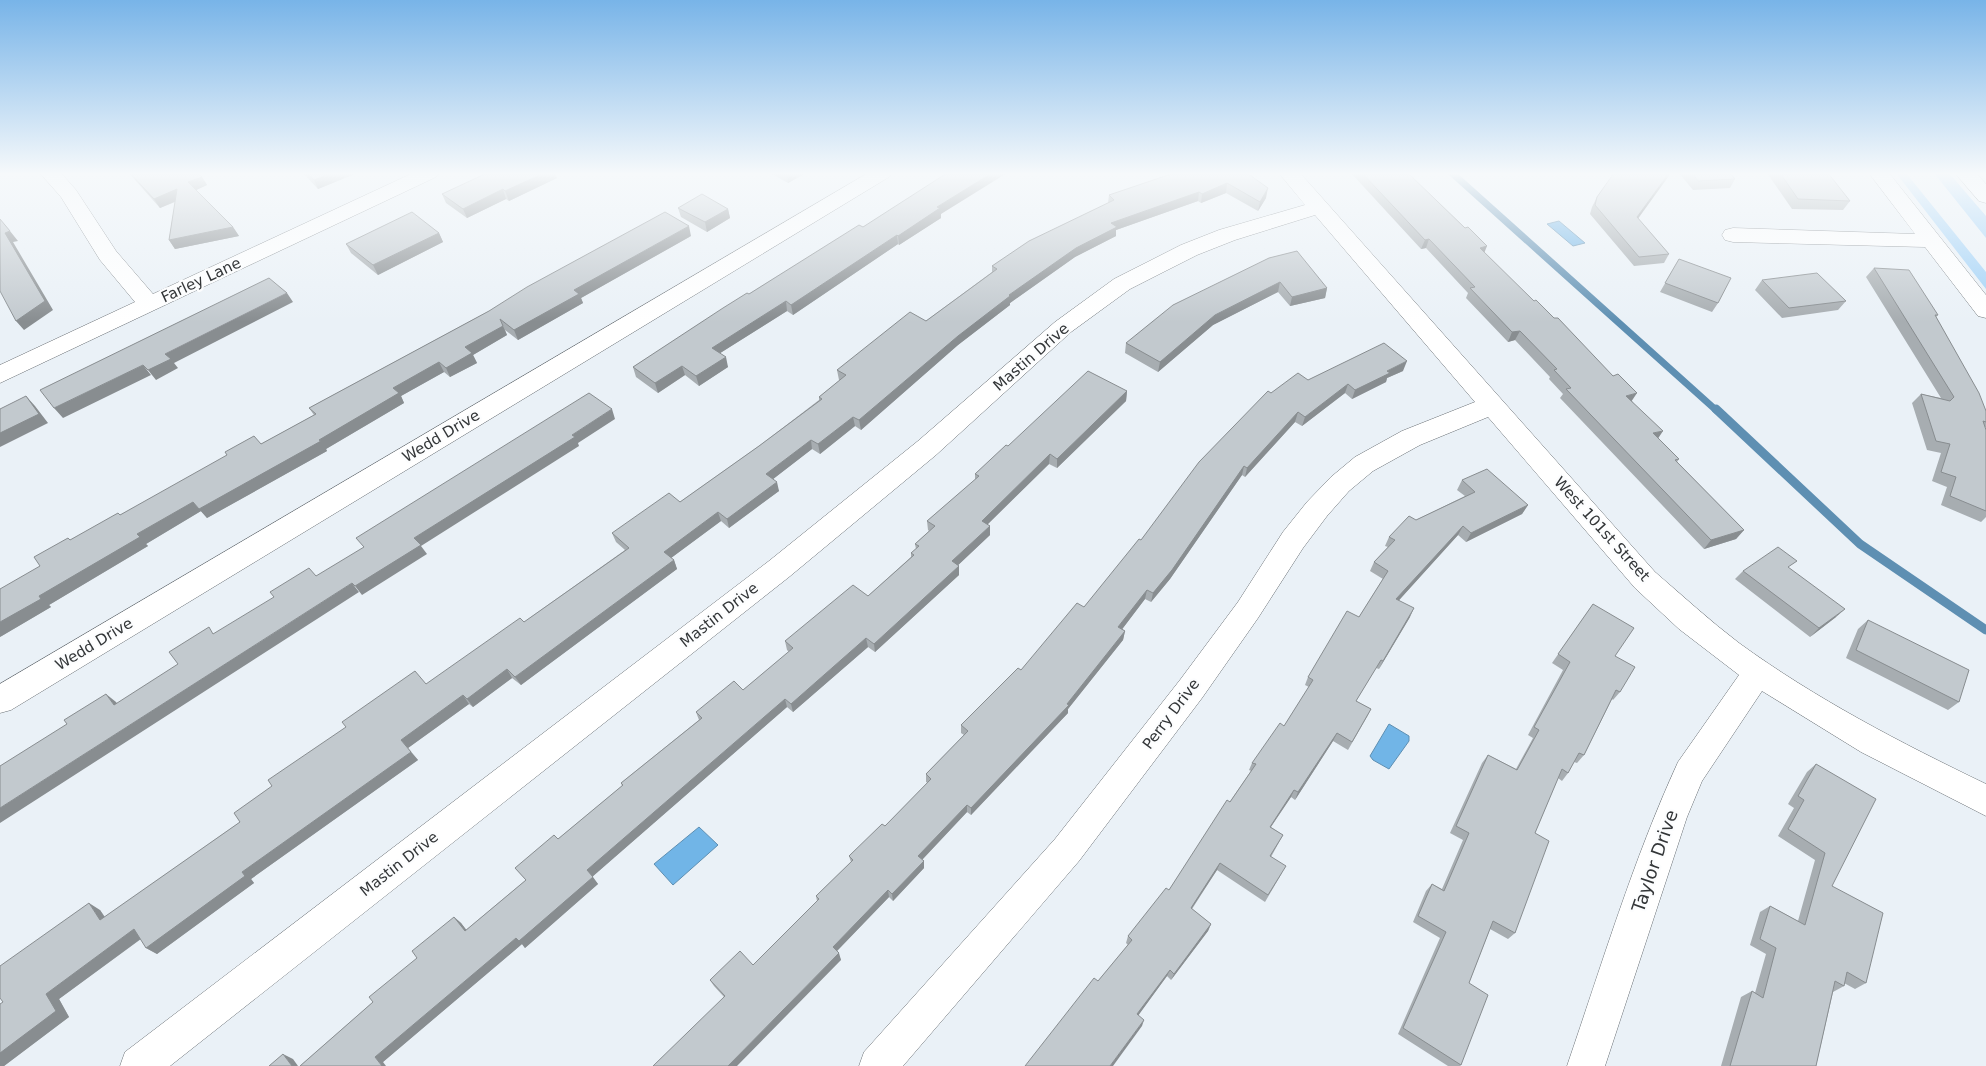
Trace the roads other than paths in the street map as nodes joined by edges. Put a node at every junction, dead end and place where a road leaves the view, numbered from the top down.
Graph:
1 (87, 223) edge
2 (324, 223) edge
3 (799, 223) edge
4 (1268, 223) edge
5 (1334, 223) edge
6 (1919, 223) edge
7 (1733, 236) dead end
8 (1933, 241) junction
9 (150, 305) junction
10 (1986, 311) edge
11 (0, 375) edge
12 (1492, 405) junction
13 (1758, 672) junction
14 (0, 700) edge
15 (1986, 800) edge
16 (139, 1066) edge
17 (878, 1066) edge
18 (1586, 1066) edge

1 - 9 main road
2 - 9 main road, Farley Lane
3 - 14 main road, Wedd Drive
4 - 16 main road, Mastin Drive
5 - 12 main road, West 101st Street
6 - 8 main road
7 - 8 main road
8 - 10 main road
9 - 11 main road, Farley Lane
12 - 13 main road, West 101st Street
12 - 17 main road, Perry Drive
13 - 15 main road, West 101st Street
13 - 18 main road, Taylor Drive

